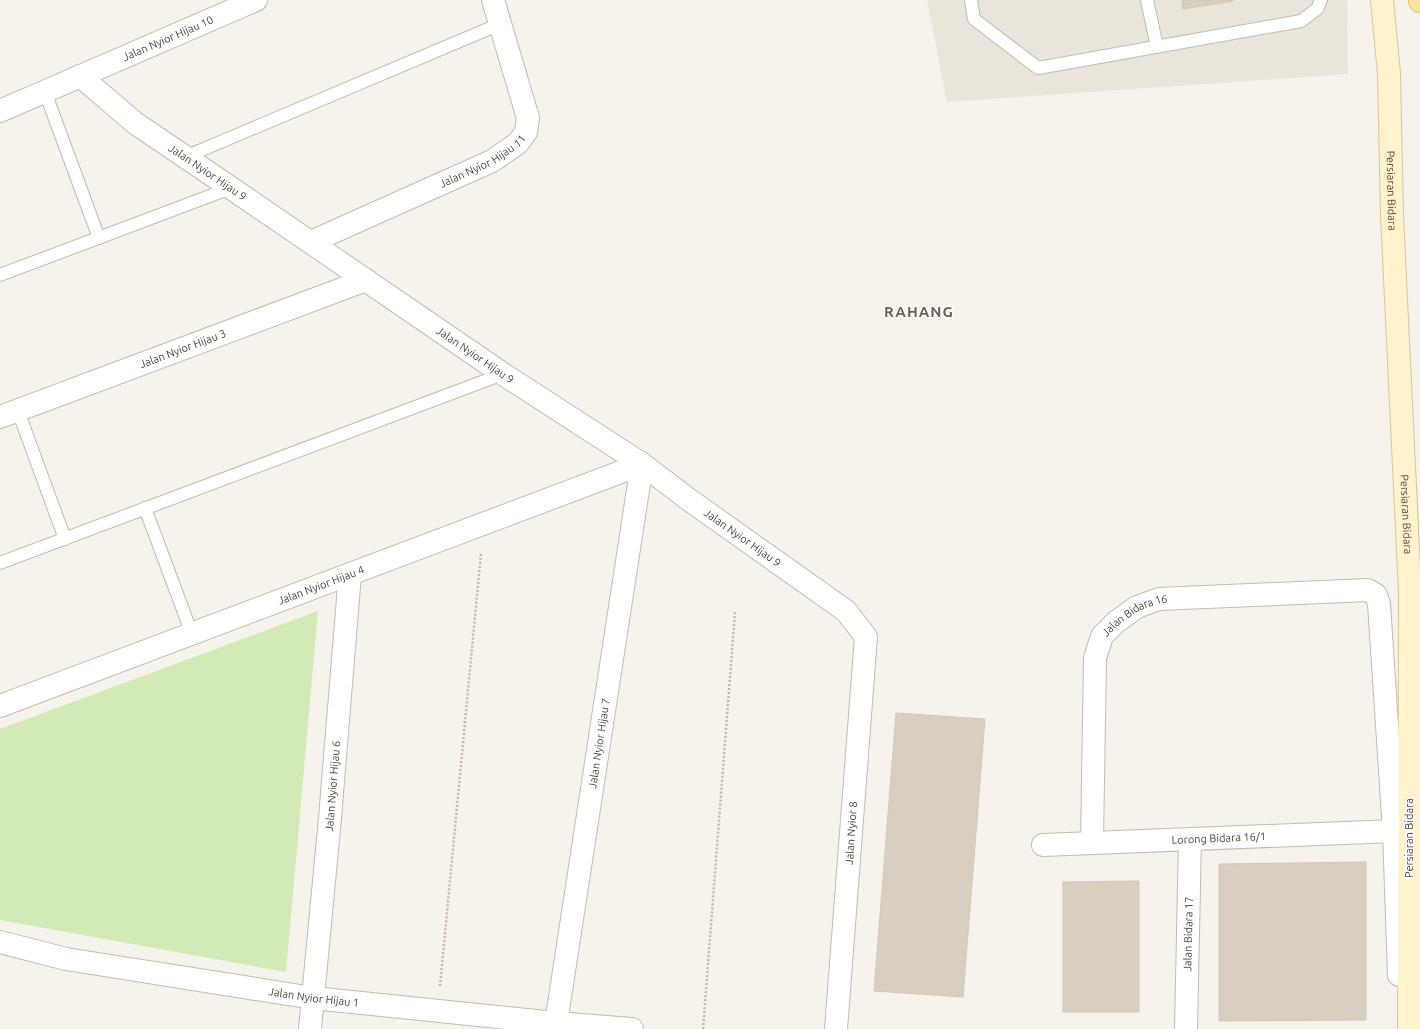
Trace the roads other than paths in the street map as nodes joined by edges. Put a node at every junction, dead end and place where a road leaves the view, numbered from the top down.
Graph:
1 (256, 0) edge
2 (493, 0) edge
3 (970, 0) edge
4 (1148, 0) edge
5 (1321, 0) edge
6 (1382, 0) edge
7 (500, 24) junction
8 (1157, 47) junction
9 (80, 76) junction
10 (45, 92) junction
11 (0, 111) edge
12 (185, 157) junction
13 (232, 188) junction
14 (99, 238) junction
15 (311, 242) junction
16 (0, 275) edge
17 (366, 280) junction
18 (503, 374) junction
19 (9, 414) edge
20 (642, 464) junction
21 (146, 508) junction
22 (65, 539) junction
23 (0, 563) edge
24 (350, 574) junction
25 (192, 634) junction
26 (866, 637) joint
27 (0, 706) edge
28 (1394, 831) junction
29 (1190, 839) junction
30 (1092, 843) junction
31 (1043, 845) dead end
32 (0, 942) edge
33 (313, 998) junction
34 (556, 1023) junction
35 (310, 1029) edge
36 (632, 1029) edge
37 (836, 1029) edge
38 (1186, 1029) edge
39 (1401, 1029) edge
40 (1409, 1029) edge

1 - 9 street, Jalan Nyior Hijau 10
2 - 7 street, Jalan Nyior Hijau 11
3 - 8 lane
4 - 8 lane
5 - 8 lane
6 - 40 main road, Persiaran Bidara
7 - 12 lane
7 - 15 street, Jalan Nyior Hijau 11
9 - 10 street, Jalan Nyior Hijau 10
9 - 12 street, Jalan Nyior Hijau 9
10 - 11 street, Jalan Nyior Hijau 10
10 - 14 lane
12 - 13 street, Jalan Nyior Hijau 9
13 - 14 lane
13 - 15 street, Jalan Nyior Hijau 9
14 - 16 lane
15 - 17 street, Jalan Nyior Hijau 9
17 - 18 street, Jalan Nyior Hijau 9
17 - 19 street, Jalan Nyior Hijau 3
18 - 20 street, Jalan Nyior Hijau 9
18 - 21 lane
19 - 22 lane
20 - 24 street, Jalan Nyior Hijau 4
20 - 26 street, Jalan Nyior Hijau 9
20 - 34 street, Jalan Nyior Hijau 7
21 - 22 lane
21 - 25 lane
22 - 23 lane
24 - 25 street, Jalan Nyior Hijau 4
24 - 33 street, Jalan Nyior Hijau 6
25 - 27 street, Jalan Nyior Hijau 4
26 - 37 street, Jalan Nyior 8
28 - 29 street, Lorong Bidara 16/1
28 - 30 street, Jalan Bidara 16
28 - 39 street
29 - 30 street, Lorong Bidara 16/1
29 - 38 street, Jalan Bidara 17
30 - 31 street, Lorong Bidara 16/1
32 - 33 street, Jalan Nyior Hijau 1
33 - 34 street, Jalan Nyior Hijau 1
33 - 35 street, Jalan Nyior Hijau 6
34 - 36 street, Jalan Nyior Hijau 1

